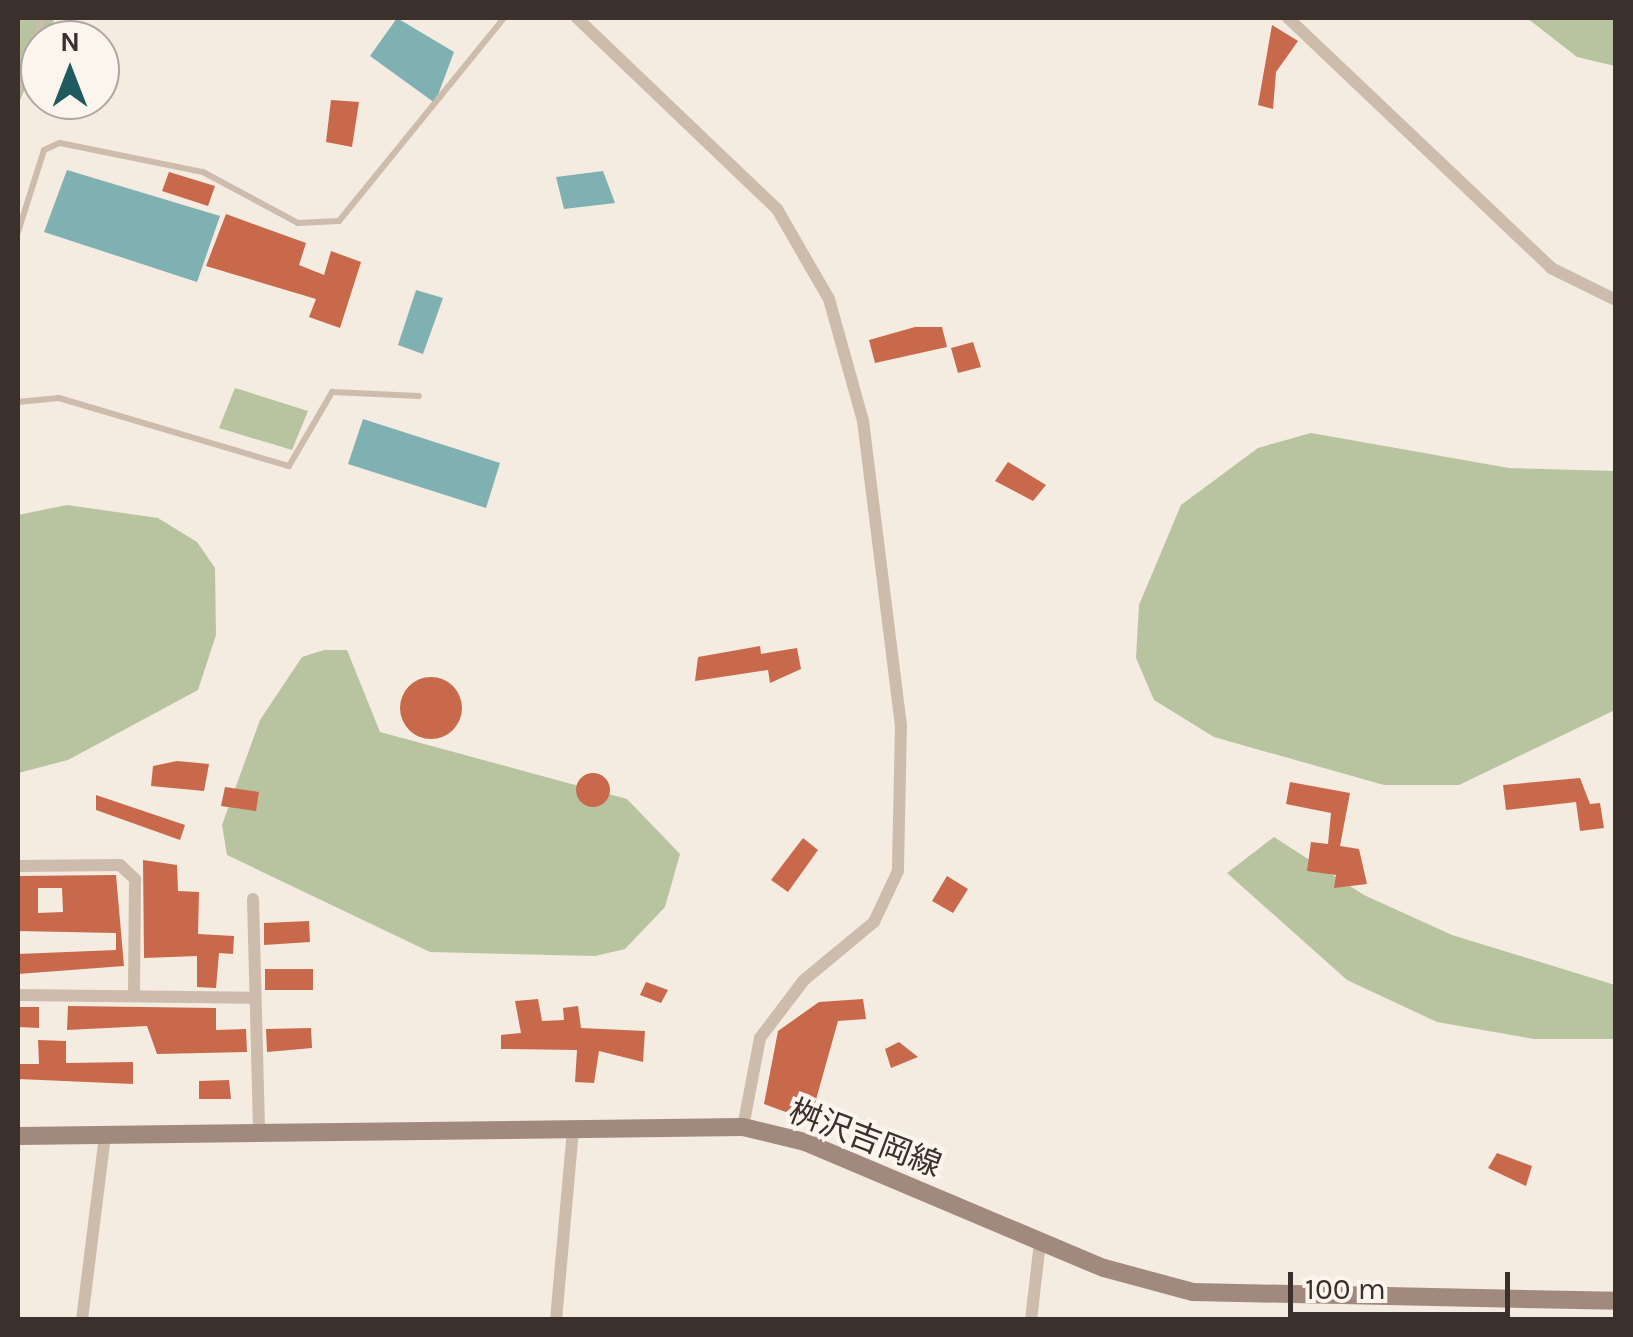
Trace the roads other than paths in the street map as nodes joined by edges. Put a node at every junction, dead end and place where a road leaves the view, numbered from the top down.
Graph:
1 (42, 18) edge
2 (504, 18) edge
3 (577, 18) edge
4 (1288, 18) edge
5 (18, 90) edge
6 (18, 232) edge
7 (1616, 300) edge
8 (419, 396) dead end
9 (18, 402) edge
10 (18, 866) edge
11 (253, 899) dead end
12 (18, 995) edge
13 (134, 995) junction
14 (251, 998) junction
15 (743, 1127) junction
16 (574, 1130) junction
17 (259, 1131) junction
18 (18, 1136) edge
19 (105, 1136) junction
20 (1040, 1242) junction
21 (1616, 1301) edge
22 (82, 1320) edge
23 (556, 1320) edge
24 (1031, 1320) edge

1 - 5 lane
2 - 6 lane
3 - 15 street
4 - 7 street
8 - 9 lane
10 - 13 street
11 - 14 street
12 - 13 street
13 - 14 street
14 - 17 street
15 - 16 main road, 桝沢吉岡線
15 - 20 main road, 桝沢吉岡線
16 - 17 main road, 桝沢吉岡線
16 - 23 street
17 - 19 main road, 桝沢吉岡線
18 - 19 main road, 桝沢吉岡線
19 - 22 street
20 - 21 main road, 桝沢吉岡線
20 - 24 street

